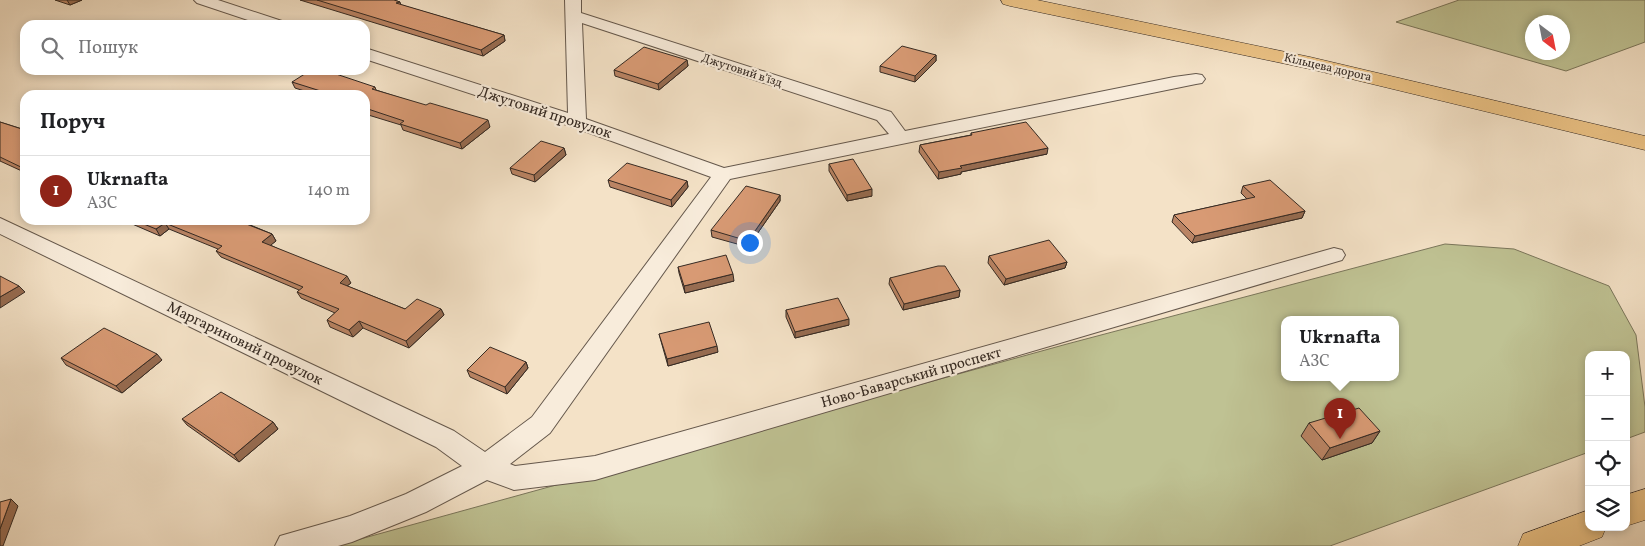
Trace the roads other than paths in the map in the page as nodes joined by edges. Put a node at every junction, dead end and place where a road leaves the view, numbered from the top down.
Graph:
1 (202, 0) edge
2 (1010, 0) edge
3 (572, 7) edge
4 (264, 20) edge
5 (370, 55) edge
6 (1196, 79) dead end
7 (577, 122) junction
8 (901, 138) junction
9 (1645, 143) edge
10 (723, 174) junction
11 (0, 225) edge
12 (1334, 255) dead end
13 (486, 467) junction
14 (1645, 504) edge
15 (1630, 510) edge
16 (1585, 528) edge
17 (290, 546) edge
18 (1536, 546) edge

1 - 4 street
2 - 9 main road, Кільцева дорога
3 - 7 street
3 - 8 street, Джутовий в’їзд
5 - 7 street, Джутовий провулок
6 - 8 street
7 - 10 street, Джутовий провулок
8 - 10 street
10 - 13 street
11 - 13 street, Маргариновий провулок
12 - 13 street, Ново-Баварський проспект
13 - 17 street
14 - 15 main road
16 - 18 main road

